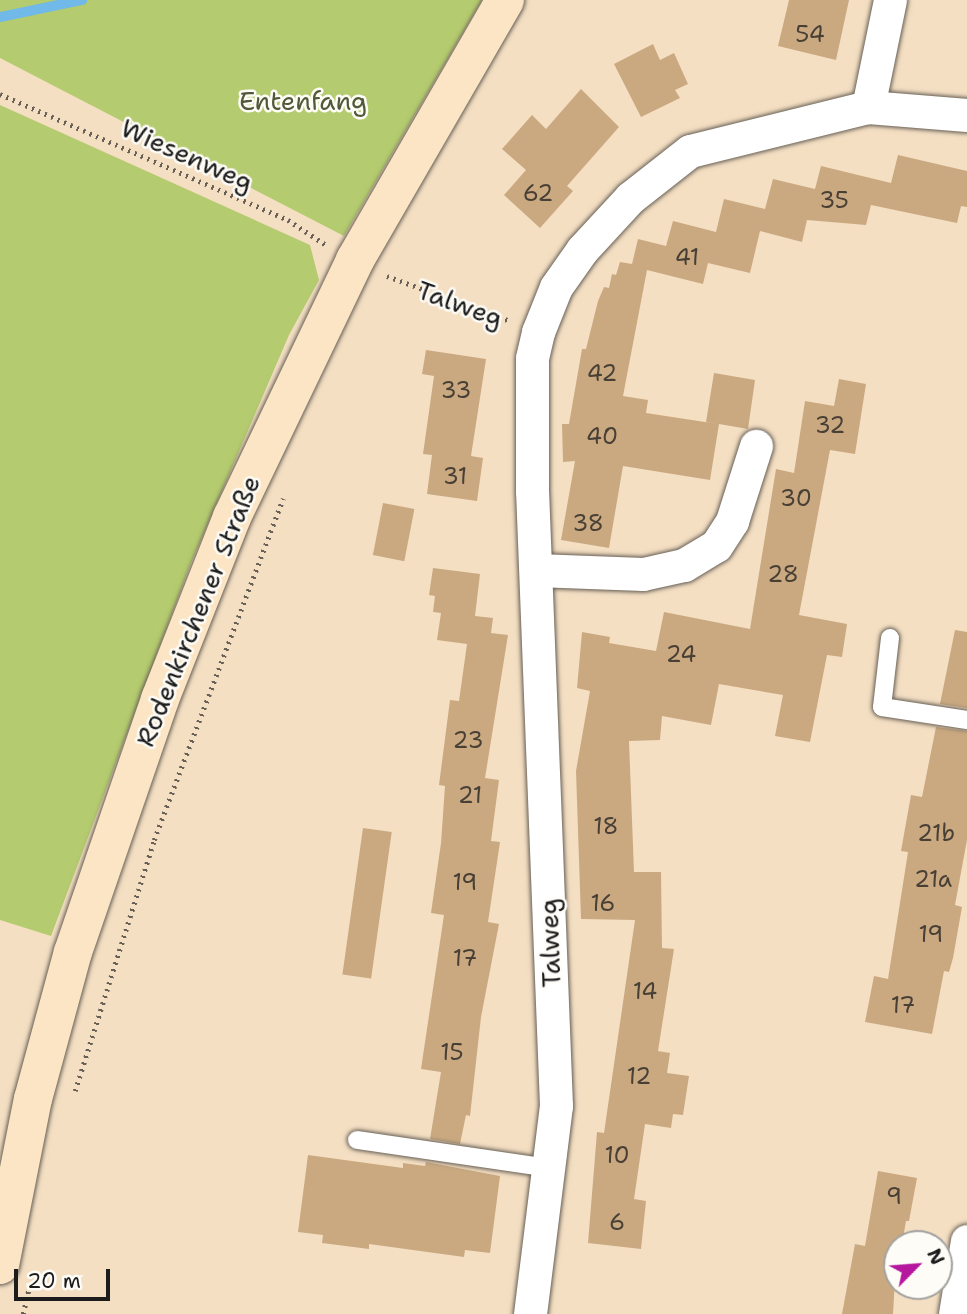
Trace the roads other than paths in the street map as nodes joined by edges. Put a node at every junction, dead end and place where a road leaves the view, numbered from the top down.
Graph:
1 (505, 0) edge
2 (890, 0) edge
3 (867, 107) junction
4 (967, 115) edge
5 (756, 446) dead end
6 (536, 570) junction
7 (890, 638) dead end
8 (967, 720) edge
9 (356, 1140) dead end
10 (548, 1168) junction
11 (967, 1241) edge
12 (16, 1269) edge
13 (530, 1314) edge
14 (955, 1314) edge

1 - 12 main road, Rodenkirchener Straße
2 - 3 street
3 - 4 street
3 - 6 street, Talweg
5 - 6 street
6 - 10 street, Talweg
7 - 8 lane
9 - 10 lane
10 - 13 street, Talweg
11 - 14 street

